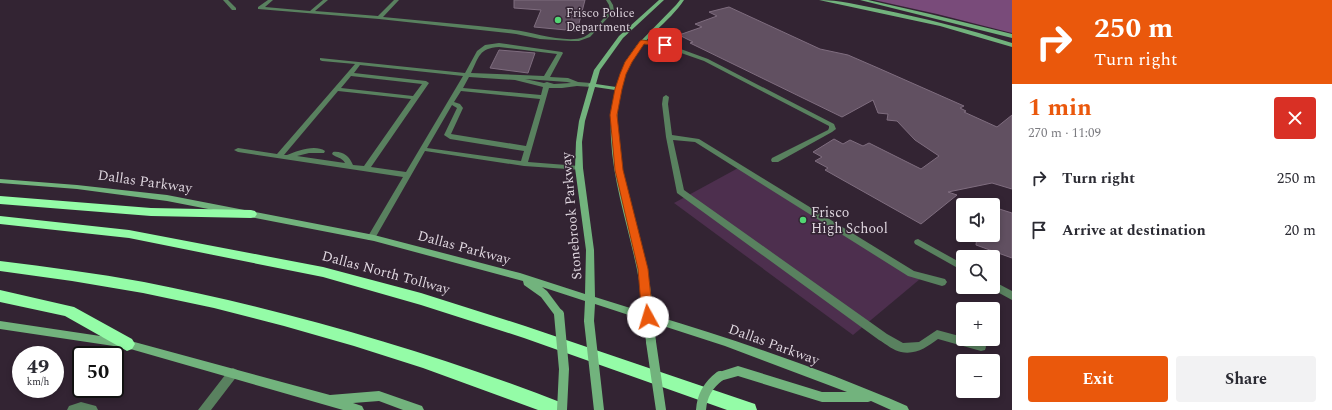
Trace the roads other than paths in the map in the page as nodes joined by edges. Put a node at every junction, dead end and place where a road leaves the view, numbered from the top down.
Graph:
1 (225, 0) edge
2 (271, 0) edge
3 (326, 0) edge
4 (397, 0) edge
5 (608, 0) edge
6 (662, 0) edge
7 (682, 0) edge
8 (821, 0) edge
9 (862, 0) edge
10 (831, 1) edge
11 (234, 9) dead end
12 (311, 12) junction
13 (379, 18) junction
14 (1012, 36) edge
15 (642, 42) junction
16 (1012, 45) edge
17 (322, 59) dead end
18 (359, 63) junction
19 (349, 74) junction
20 (467, 75) junction
21 (546, 81) junction
22 (591, 85) junction
23 (337, 89) junction
24 (458, 89) junction
25 (618, 89) junction
26 (543, 97) junction
27 (666, 97) dead end
28 (415, 98) junction
29 (450, 103) junction
30 (669, 137) junction
31 (423, 149) junction
32 (528, 149) junction
33 (238, 150) dead end
34 (321, 151) dead end
35 (336, 154) dead end
36 (279, 156) junction
37 (288, 158) junction
38 (775, 160) dead end
39 (524, 164) junction
40 (350, 166) junction
41 (579, 168) junction
42 (366, 169) junction
43 (408, 175) junction
44 (0, 181) edge
45 (0, 200) edge
46 (251, 214) junction
47 (0, 220) edge
48 (371, 238) junction
49 (918, 242) dead end
50 (956, 264) edge
51 (0, 266) edge
52 (520, 277) junction
53 (942, 282) dead end
54 (1000, 289) edge
55 (0, 296) edge
56 (1012, 296) edge
57 (589, 299) junction
58 (648, 317) junction
59 (0, 325) edge
60 (956, 339) edge
61 (127, 344) junction
62 (233, 373) junction
63 (874, 397) junction
64 (330, 400) junction
65 (74, 410) edge
66 (92, 410) edge
67 (204, 410) edge
68 (358, 410) edge
69 (418, 410) edge
70 (560, 410) edge
71 (599, 410) edge
72 (661, 410) edge
73 (701, 410) edge
74 (750, 410) edge
75 (903, 410) edge

1 - 11 street
2 - 12 street
3 - 12 street
4 - 13 street
5 - 13 street
6 - 22 main road, Stonebrook Parkway
7 - 15 main road
8 - 10 main road
9 - 14 main road
10 - 16 main road
12 - 13 street
15 - 25 main road
15 - 38 street
17 - 18 street
18 - 19 street
18 - 20 street
19 - 23 street
19 - 28 street
20 - 21 street
20 - 21 street
20 - 24 street
21 - 22 street
21 - 26 street
22 - 25 main road
22 - 41 main road, Stonebrook Parkway
23 - 28 street
23 - 36 street
24 - 26 street
24 - 29 street
25 - 58 main road
26 - 32 street
27 - 30 street
28 - 42 street
29 - 31 street
29 - 32 street
30 - 53 street
30 - 60 street
31 - 39 street
31 - 43 street
32 - 39 street
33 - 36 street
34 - 37 street
35 - 40 street
36 - 37 street
37 - 40 street
39 - 41 street
40 - 42 street
41 - 57 main road, Stonebrook Parkway
42 - 43 street
43 - 48 street
44 - 46 main road, Dallas Parkway
45 - 46 highway
46 - 48 main road, Dallas Parkway
47 - 74 highway, Dallas North Tollway
48 - 52 main road, Dallas Parkway
49 - 50 street
51 - 70 highway
52 - 57 main road, Dallas Parkway
52 - 70 main road, bridge
54 - 56 street
55 - 61 highway
57 - 58 main road, Dallas Parkway
57 - 71 main road, Stonebrook Parkway, bridge
58 - 63 main road, Dallas Parkway
58 - 72 main road, bridge
59 - 61 main road
61 - 62 main road
62 - 64 main road
62 - 67 street
63 - 73 main road, bridge
63 - 75 main road, Dallas Parkway
64 - 68 main road
64 - 69 main road
65 - 66 street

